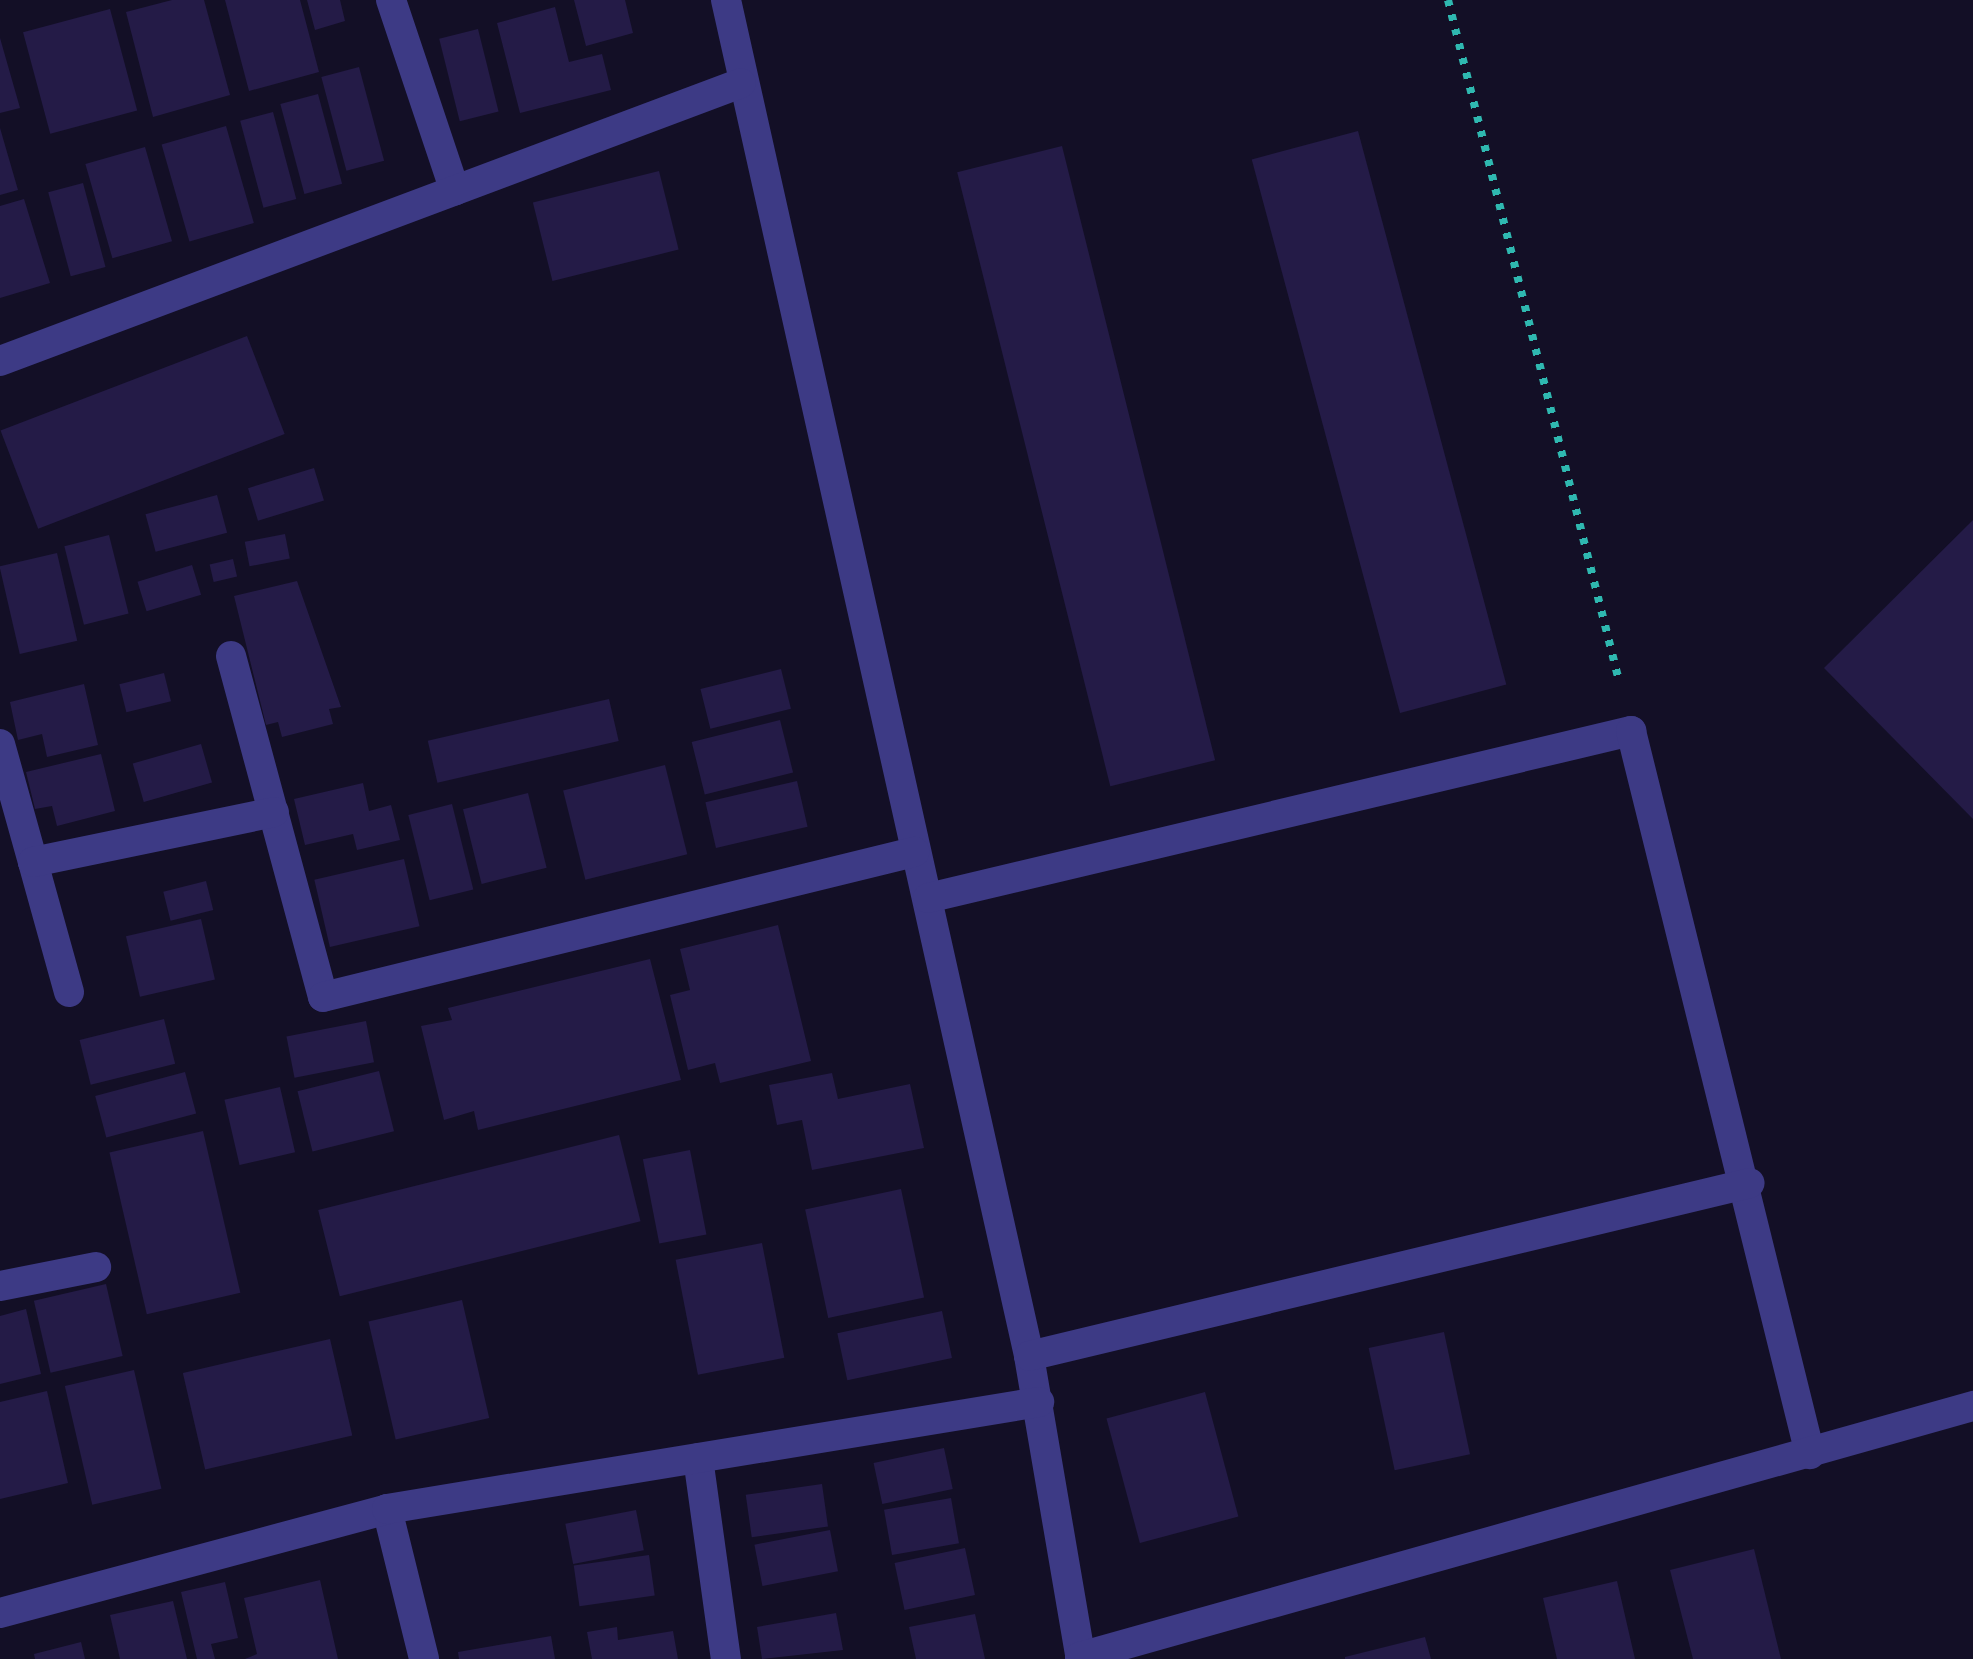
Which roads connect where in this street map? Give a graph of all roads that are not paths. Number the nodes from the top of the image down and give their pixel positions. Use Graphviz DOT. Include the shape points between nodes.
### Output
graph roads {
  1 [pos="392,0"];
  2 [pos="726,0"];
  3 [pos="740,83"];
  4 [pos="455,191"];
  5 [pos="0,361"];
  6 [pos="231,656"];
  7 [pos="0,744"];
  8 [pos="274,812"];
  9 [pos="914,852"];
  10 [pos="32,862"];
  11 [pos="928,898"];
  12 [pos="69,992"];
  13 [pos="1750,1183"];
  14 [pos="96,1267"];
  15 [pos="0,1286"];
  16 [pos="1029,1356"];
  17 [pos="1039,1402"];
  18 [pos="1973,1406"];
  19 [pos="1810,1454"];
  20 [pos="698,1458"];
  21 [pos="387,1509"];
  22 [pos="0,1613"];
  23 [pos="1080,1658"];
  24 [pos="424,1659"];
  25 [pos="726,1659"];
  1 -- 4 [label="street"];
  2 -- 3 [label="street"];
  3 -- 4 [label="street"];
  3 -- 9 [label="street"];
  4 -- 5 [label="street"];
  6 -- 8 [label="street"];
  7 -- 10 [label="street"];
  8 -- 9 [label="street" via="323,997"];
  8 -- 10 [label="street"];
  9 -- 11 [label="street"];
  10 -- 12 [label="street"];
  11 -- 13 [label="street" via="1631,731"];
  11 -- 16 [label="street"];
  13 -- 16 [label="street"];
  13 -- 19 [label="street"];
  14 -- 15 [label="street"];
  16 -- 17 [label="street"];
  17 -- 20 [label="street"];
  17 -- 23 [label="street"];
  18 -- 19 [label="street"];
  19 -- 23 [label="street"];
  20 -- 21 [label="street"];
  20 -- 25 [label="street"];
  21 -- 22 [label="street"];
  21 -- 24 [label="street"];
}
